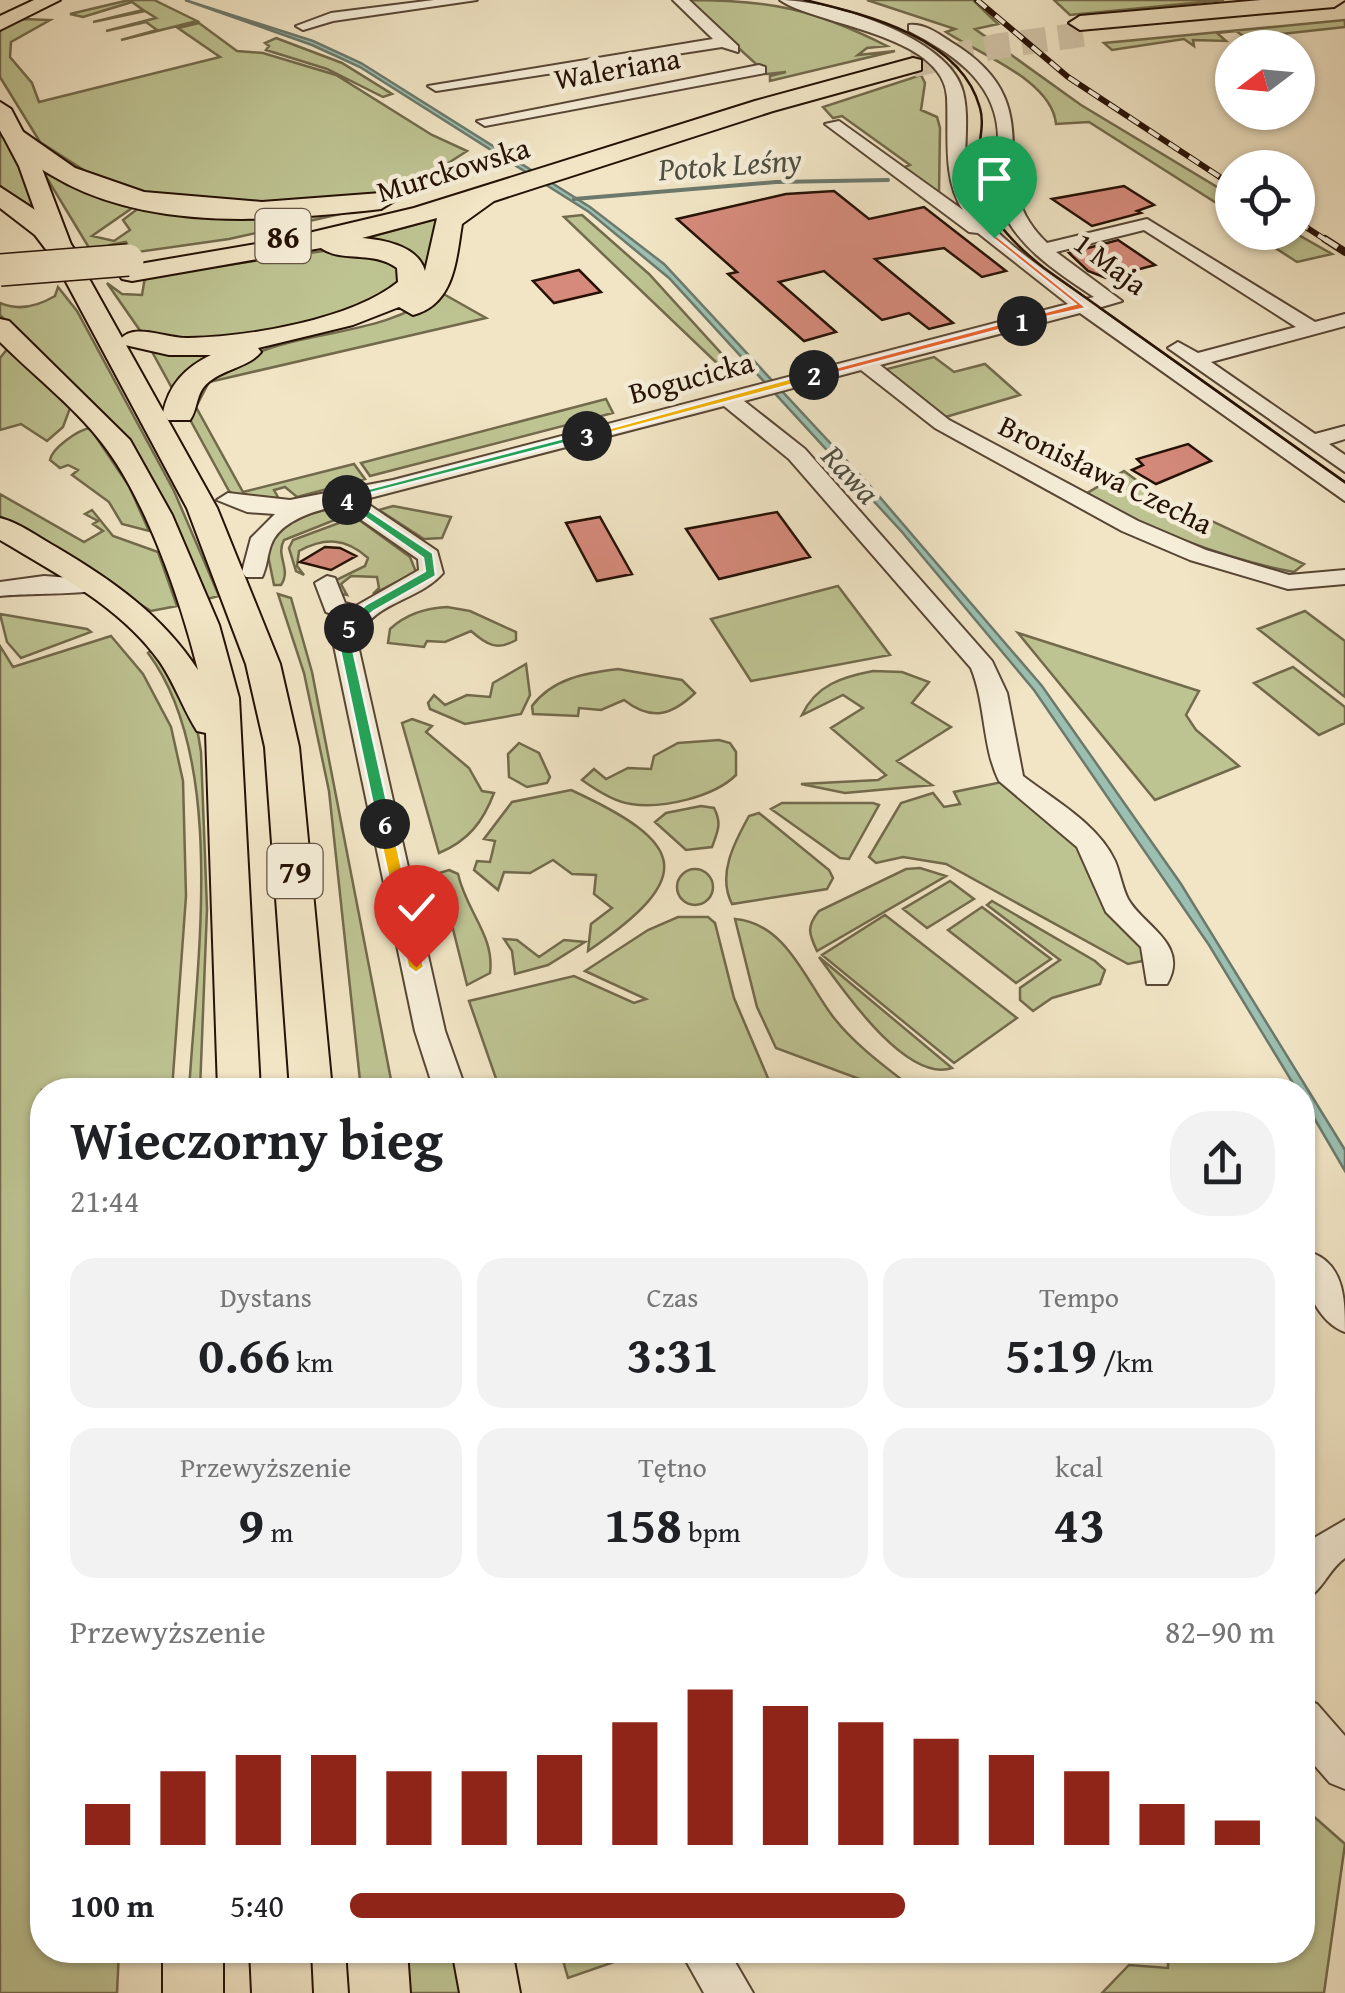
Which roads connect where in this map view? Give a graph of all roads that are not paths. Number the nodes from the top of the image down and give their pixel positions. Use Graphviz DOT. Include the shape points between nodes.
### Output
graph roads {
  1 [pos="50,0"];
  2 [pos="470,0"];
  3 [pos="680,0"];
  4 [pos="787,0"];
  5 [pos="831,0"];
  6 [pos="1334,0"];
  7 [pos="1345,11"];
  8 [pos="0,24"];
  9 [pos="303,26"];
  10 [pos="722,42"];
  11 [pos="907,59"];
  12 [pos="436,86"];
  13 [pos="764,86"];
  14 [pos="6,120"];
  15 [pos="484,121"];
  16 [pos="833,124"];
  17 [pos="582,155"];
  18 [pos="30,166"];
  19 [pos="478,193"];
  20 [pos="0,194"];
  21 [pos="433,194"];
  22 [pos="994,238"];
  23 [pos="61,250"];
  24 [pos="1044,250"];
  25 [pos="252,254"];
  26 [pos="130,266"];
  27 [pos="0,270"];
  28 [pos="0,283"];
  29 [pos="1108,299"];
  30 [pos="1083,306"];
  31 [pos="1345,321"];
  32 [pos="0,327"];
  33 [pos="1313,329"];
  34 [pos="136,339"];
  35 [pos="1194,360"];
  36 [pos="863,362"];
  37 [pos="738,395"];
  38 [pos="179,413"];
  39 [pos="1345,432"];
  40 [pos="1311,442"];
  41 [pos="1345,465"];
  42 [pos="1345,494"];
  43 [pos="343,497"];
  44 [pos="228,500"];
  45 [pos="313,503"];
  46 [pos="0,527"];
  47 [pos="254,572"];
  48 [pos="1345,576"];
  49 [pos="326,584"];
  50 [pos="98,587"];
  51 [pos="0,589"];
  52 [pos="360,614"];
  53 [pos="263,664"];
  54 [pos="222,755"];
  55 [pos="1157,976"];
  56 [pos="234,1002"];
  57 [pos="228,1078"];
  58 [pos="238,1078"];
  59 [pos="310,1078"];
  60 [pos="446,1078"];
  61 [pos="1315,1272"];
  62 [pos="1345,1317"];
  63 [pos="1345,1538"];
  64 [pos="1315,1559"];
  65 [pos="1315,1734"];
  66 [pos="1345,1768"];
  67 [pos="193,1963"];
  68 [pos="281,1963"];
  69 [pos="378,1963"];
  70 [pos="484,1963"];
  71 [pos="710,1963"];
  72 [pos="193,1993"];
  73 [pos="282,1993"];
  74 [pos="380,1993"];
  75 [pos="490,1993"];
  76 [pos="730,1993"];
  1 -- 8 [label="main road"];
  2 -- 9 [label="street"];
  3 -- 10 [label="street"];
  4 -- 22 [label="street, 1 Maja" via="879,27 937,62 959,104 960,194"];
  5 -- 24 [label="street, 1 Maja" via="928,34 992,85 1008,127 1006,194 1014,215"];
  6 -- 7 [label="highway" via="1086,28"];
  10 -- 12 [label="street"];
  10 -- 13 [label="street"];
  11 -- 13 [label="highway, Murckowska / 86"];
  13 -- 15 [label="street, Waleriana"];
  13 -- 16 [label="highway"];
  13 -- 17 [label="highway, Murckowska / 86"];
  14 -- 18 [label="main road, 79"];
  14 -- 21 [label="highway" via="64,172 148,200 278,210"];
  16 -- 22 [label="street, 1 Maja"];
  17 -- 19 [label="highway, Murckowska / 86"];
  17 -- 19 [label="highway, Murckowska / 86" via="515,186"];
  18 -- 23 [label="main road"];
  18 -- 34 [label="main road, 79" via="61,206"];
  19 -- 21 [label="highway, Murckowska / 86"];
  19 -- 25 [label="highway, Murckowska / 86"];
  19 -- 38 [label="highway" via="449,220 436,284 419,302 380,320 221,360 187,386"];
  20 -- 23 [label="highway"];
  21 -- 26 [label="highway, Murckowska / 86" via="302,232"];
  22 -- 30 [label="street, 1 Maja"];
  23 -- 53 [label="main road, 79" via="202,508"];
  24 -- 29 [label="street, 1 Maja"];
  24 -- 33 [label="street" via="1147,224"];
  25 -- 26 [label="highway, Murckowska / 86"];
  25 -- 34 [label="highway" via="364,246 402,257 415,277 390,304 307,326 202,347"];
  26 -- 27 [label="highway, Murckowska / 86, bridge"];
  26 -- 28 [label="highway, Murckowska / 86"];
  29 -- 30 [label="street, Bogucicka"];
  29 -- 35 [label="street, 1 Maja"];
  30 -- 36 [label="street, Bogucicka"];
  30 -- 42 [label="street, 1 Maja"];
  31 -- 33 [label="street"];
  32 -- 54 [label="main road, 79" via="120,446 143,486 214,660"];
  33 -- 35 [label="street"];
  34 -- 38 [label="main road, 79"];
  35 -- 40 [label="street, 1 Maja"];
  36 -- 37 [label="street, Bogucicka"];
  36 -- 48 [label="street, Bronisława Czecha" via="942,424 1130,526 1288,582"];
  37 -- 43 [label="street, Bogucicka"];
  37 -- 55 [label="street" via="983,666 1008,774 1072,824 1096,852 1116,905 1155,944"];
  38 -- 44 [label="main road, 79"];
  39 -- 40 [label="street"];
  40 -- 41 [label="street, 1 Maja"];
  43 -- 45 [label="street, Bogucicka"];
  43 -- 52 [label="street" via="429,556 432,567 432,573"];
  44 -- 45 [label="street, Bogucicka" via="253,506"];
  44 -- 47 [label="main road, 79"];
  45 -- 47 [label="street, Bogucicka" via="264,531"];
  46 -- 50 [label="main road"];
  47 -- 53 [label="main road, 79"];
  49 -- 52 [label="street" via="334,608"];
  50 -- 51 [label="street"];
  50 -- 54 [label="main road" via="174,654"];
  52 -- 60 [label="street" via="346,645"];
  53 -- 59 [label="main road, 79" via="282,747"];
  54 -- 56 [label="main road, 79"];
  56 -- 57 [label="main road"];
  56 -- 58 [label="main road, 79"];
  61 -- 62 [label="street"];
  63 -- 64 [label="street"];
  65 -- 66 [label="street"];
  67 -- 72 [label="main road"];
  68 -- 73 [label="main road"];
  69 -- 74 [label="main road"];
  70 -- 75 [label="main road"];
  71 -- 76 [label="street"];
}
